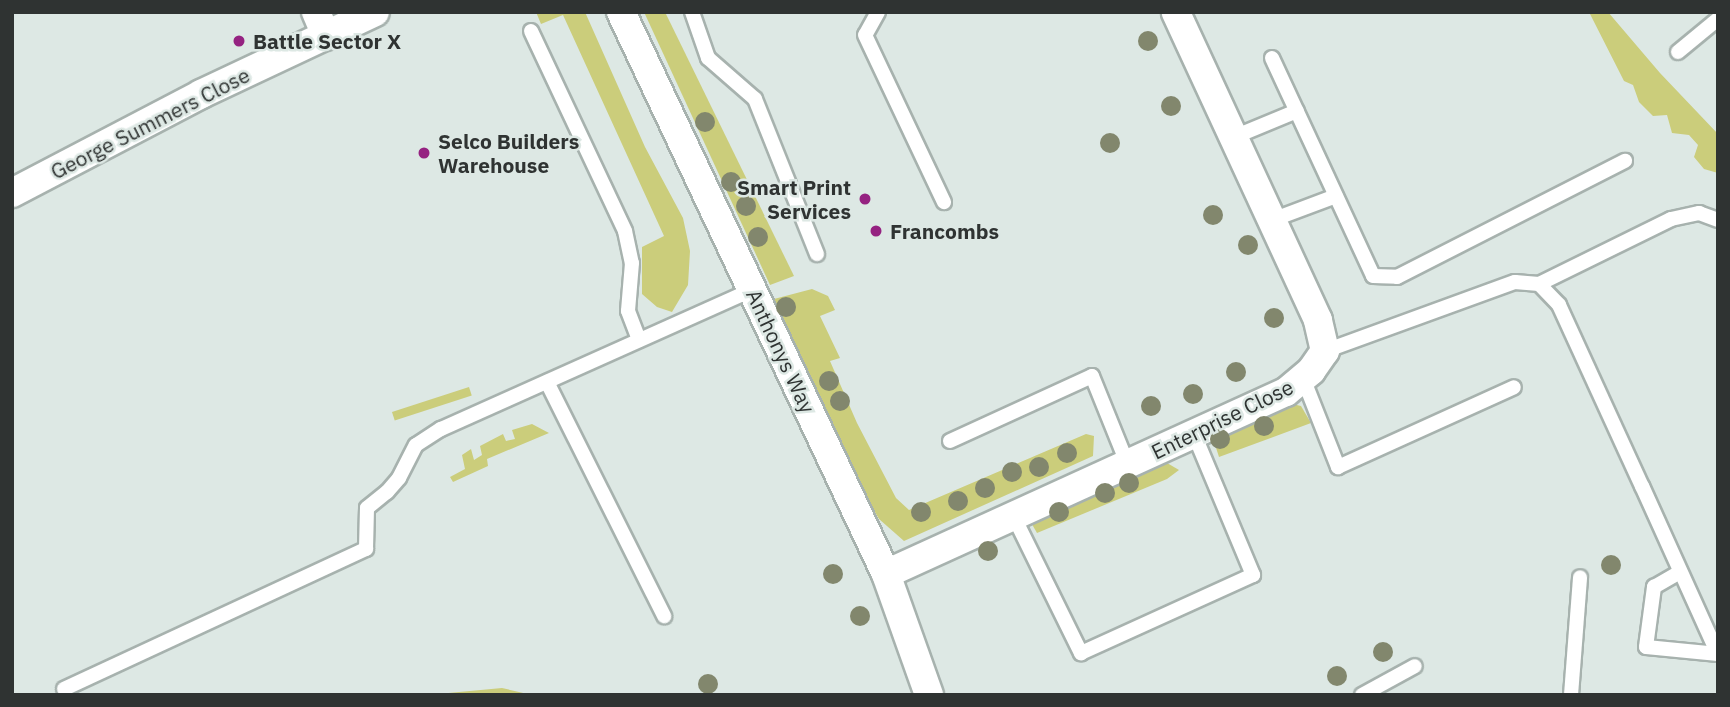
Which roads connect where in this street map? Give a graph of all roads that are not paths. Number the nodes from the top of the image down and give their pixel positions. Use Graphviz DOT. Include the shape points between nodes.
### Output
graph roads {
  1 [pos="375,12"];
  2 [pos="621,12"];
  3 [pos="692,12"];
  4 [pos="878,12"];
  5 [pos="1176,12"];
  6 [pos="1718,19"];
  7 [pos="321,24"];
  8 [pos="531,31"];
  9 [pos="1678,51"];
  10 [pos="1272,58"];
  11 [pos="1297,111"];
  12 [pos="1234,137"];
  13 [pos="1625,160"];
  14 [pos="12,193"];
  15 [pos="1336,196"];
  16 [pos="944,202"];
  17 [pos="1272,220"];
  18 [pos="1718,220"];
  19 [pos="817,254"];
  20 [pos="1539,284"];
  21 [pos="752,290"];
  22 [pos="639,341"];
  23 [pos="1325,351"];
  24 [pos="1303,378"];
  25 [pos="547,382"];
  26 [pos="1514,387"];
  27 [pos="1194,434"];
  28 [pos="950,441"];
  29 [pos="1128,465"];
  30 [pos="1014,517"];
  31 [pos="1681,572"];
  32 [pos="886,574"];
  33 [pos="1580,577"];
  34 [pos="664,616"];
  35 [pos="1718,654"];
  36 [pos="1415,666"];
  37 [pos="64,689"];
  38 [pos="929,695"];
  39 [pos="1362,695"];
  40 [pos="1572,695"];
  1 -- 7 [label="street, George Summers Close"];
  2 -- 21 [label="street, Anthonys Way"];
  3 -- 19 [label="lane" via="708,58 755,99"];
  4 -- 16 [label="lane" via="865,35"];
  5 -- 12 [label="street"];
  6 -- 9 [label="lane"];
  7 -- 14 [label="street, George Summers Close" via="201,94"];
  8 -- 22 [label="lane" via="625,231 632,263 628,311"];
  10 -- 11 [label="lane"];
  11 -- 12 [label="lane"];
  11 -- 15 [label="lane"];
  12 -- 17 [label="street"];
  13 -- 15 [label="lane" via="1398,277 1373,275"];
  15 -- 17 [label="lane"];
  17 -- 23 [label="street" via="1318,320"];
  18 -- 20 [label="lane" via="1699,213 1671,219"];
  20 -- 23 [label="lane" via="1515,282"];
  20 -- 31 [label="lane" via="1559,305"];
  21 -- 22 [label="lane"];
  21 -- 32 [label="street, Anthonys Way"];
  22 -- 25 [label="lane"];
  23 -- 24 [label="street, Enterprise Close"];
  24 -- 26 [label="lane" via="1338,467"];
  24 -- 27 [label="street, Enterprise Close" via="1286,392"];
  25 -- 34 [label="lane"];
  25 -- 37 [label="lane" via="441,429 416,445 399,478 367,508 366,549"];
  27 -- 29 [label="street, Enterprise Close"];
  27 -- 30 [label="lane" via="1253,575 1081,653"];
  28 -- 29 [label="lane" via="1092,376"];
  29 -- 30 [label="street, Enterprise Close"];
  30 -- 32 [label="street, Enterprise Close"];
  31 -- 35 [label="lane"];
  31 -- 35 [label="lane" via="1654,587 1646,647"];
  32 -- 38 [label="street, Anthonys Way"];
  33 -- 40 [label="lane"];
  36 -- 39 [label="lane"];
}
